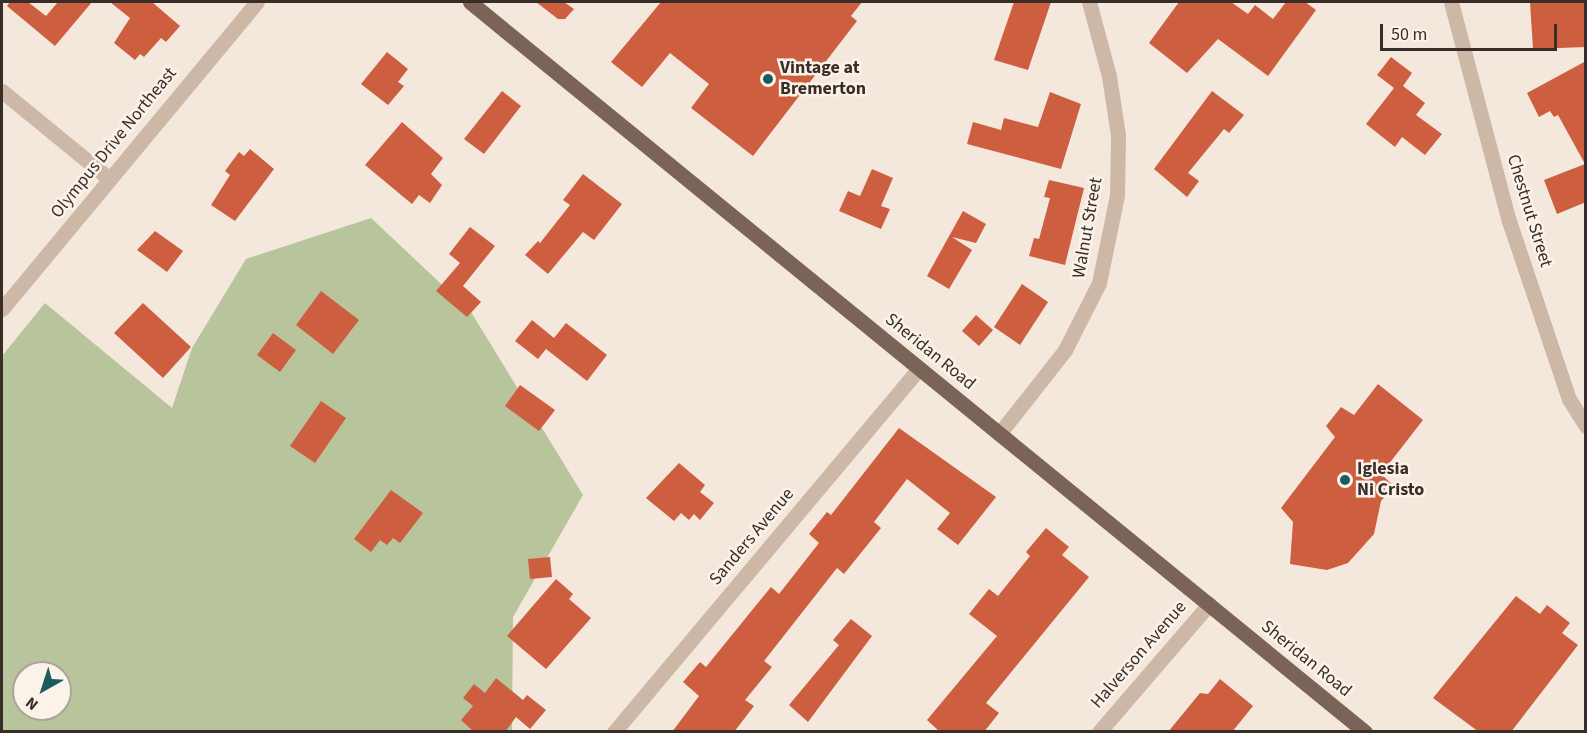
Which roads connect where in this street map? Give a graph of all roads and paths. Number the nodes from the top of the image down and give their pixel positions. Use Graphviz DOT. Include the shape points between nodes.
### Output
graph roads {
  1 [pos="257,2"];
  2 [pos="470,2"];
  3 [pos="1089,2"];
  4 [pos="1451,2"];
  5 [pos="2,92"];
  6 [pos="107,177"];
  7 [pos="2,309"];
  8 [pos="919,368"];
  9 [pos="1586,426"];
  10 [pos="999,434"];
  11 [pos="1209,604"];
  12 [pos="614,732"];
  13 [pos="1099,732"];
  14 [pos="1365,732"];
  1 -- 6 [label="street, Olympus Drive Northeast"];
  2 -- 8 [label="main road, Sheridan Road"];
  3 -- 10 [label="street, Walnut Street" via="1109,76 1118,135 1118,195 1099,283 1065,350"];
  4 -- 9 [label="street, Chestnut Street" via="1508,218 1569,399"];
  5 -- 6 [label="street"];
  6 -- 7 [label="street, Olympus Drive Northeast"];
  8 -- 10 [label="main road, Sheridan Road"];
  8 -- 12 [label="street, Sanders Avenue"];
  10 -- 11 [label="main road, Sheridan Road"];
  11 -- 13 [label="street, Halverson Avenue"];
  11 -- 14 [label="main road, Sheridan Road"];
}
